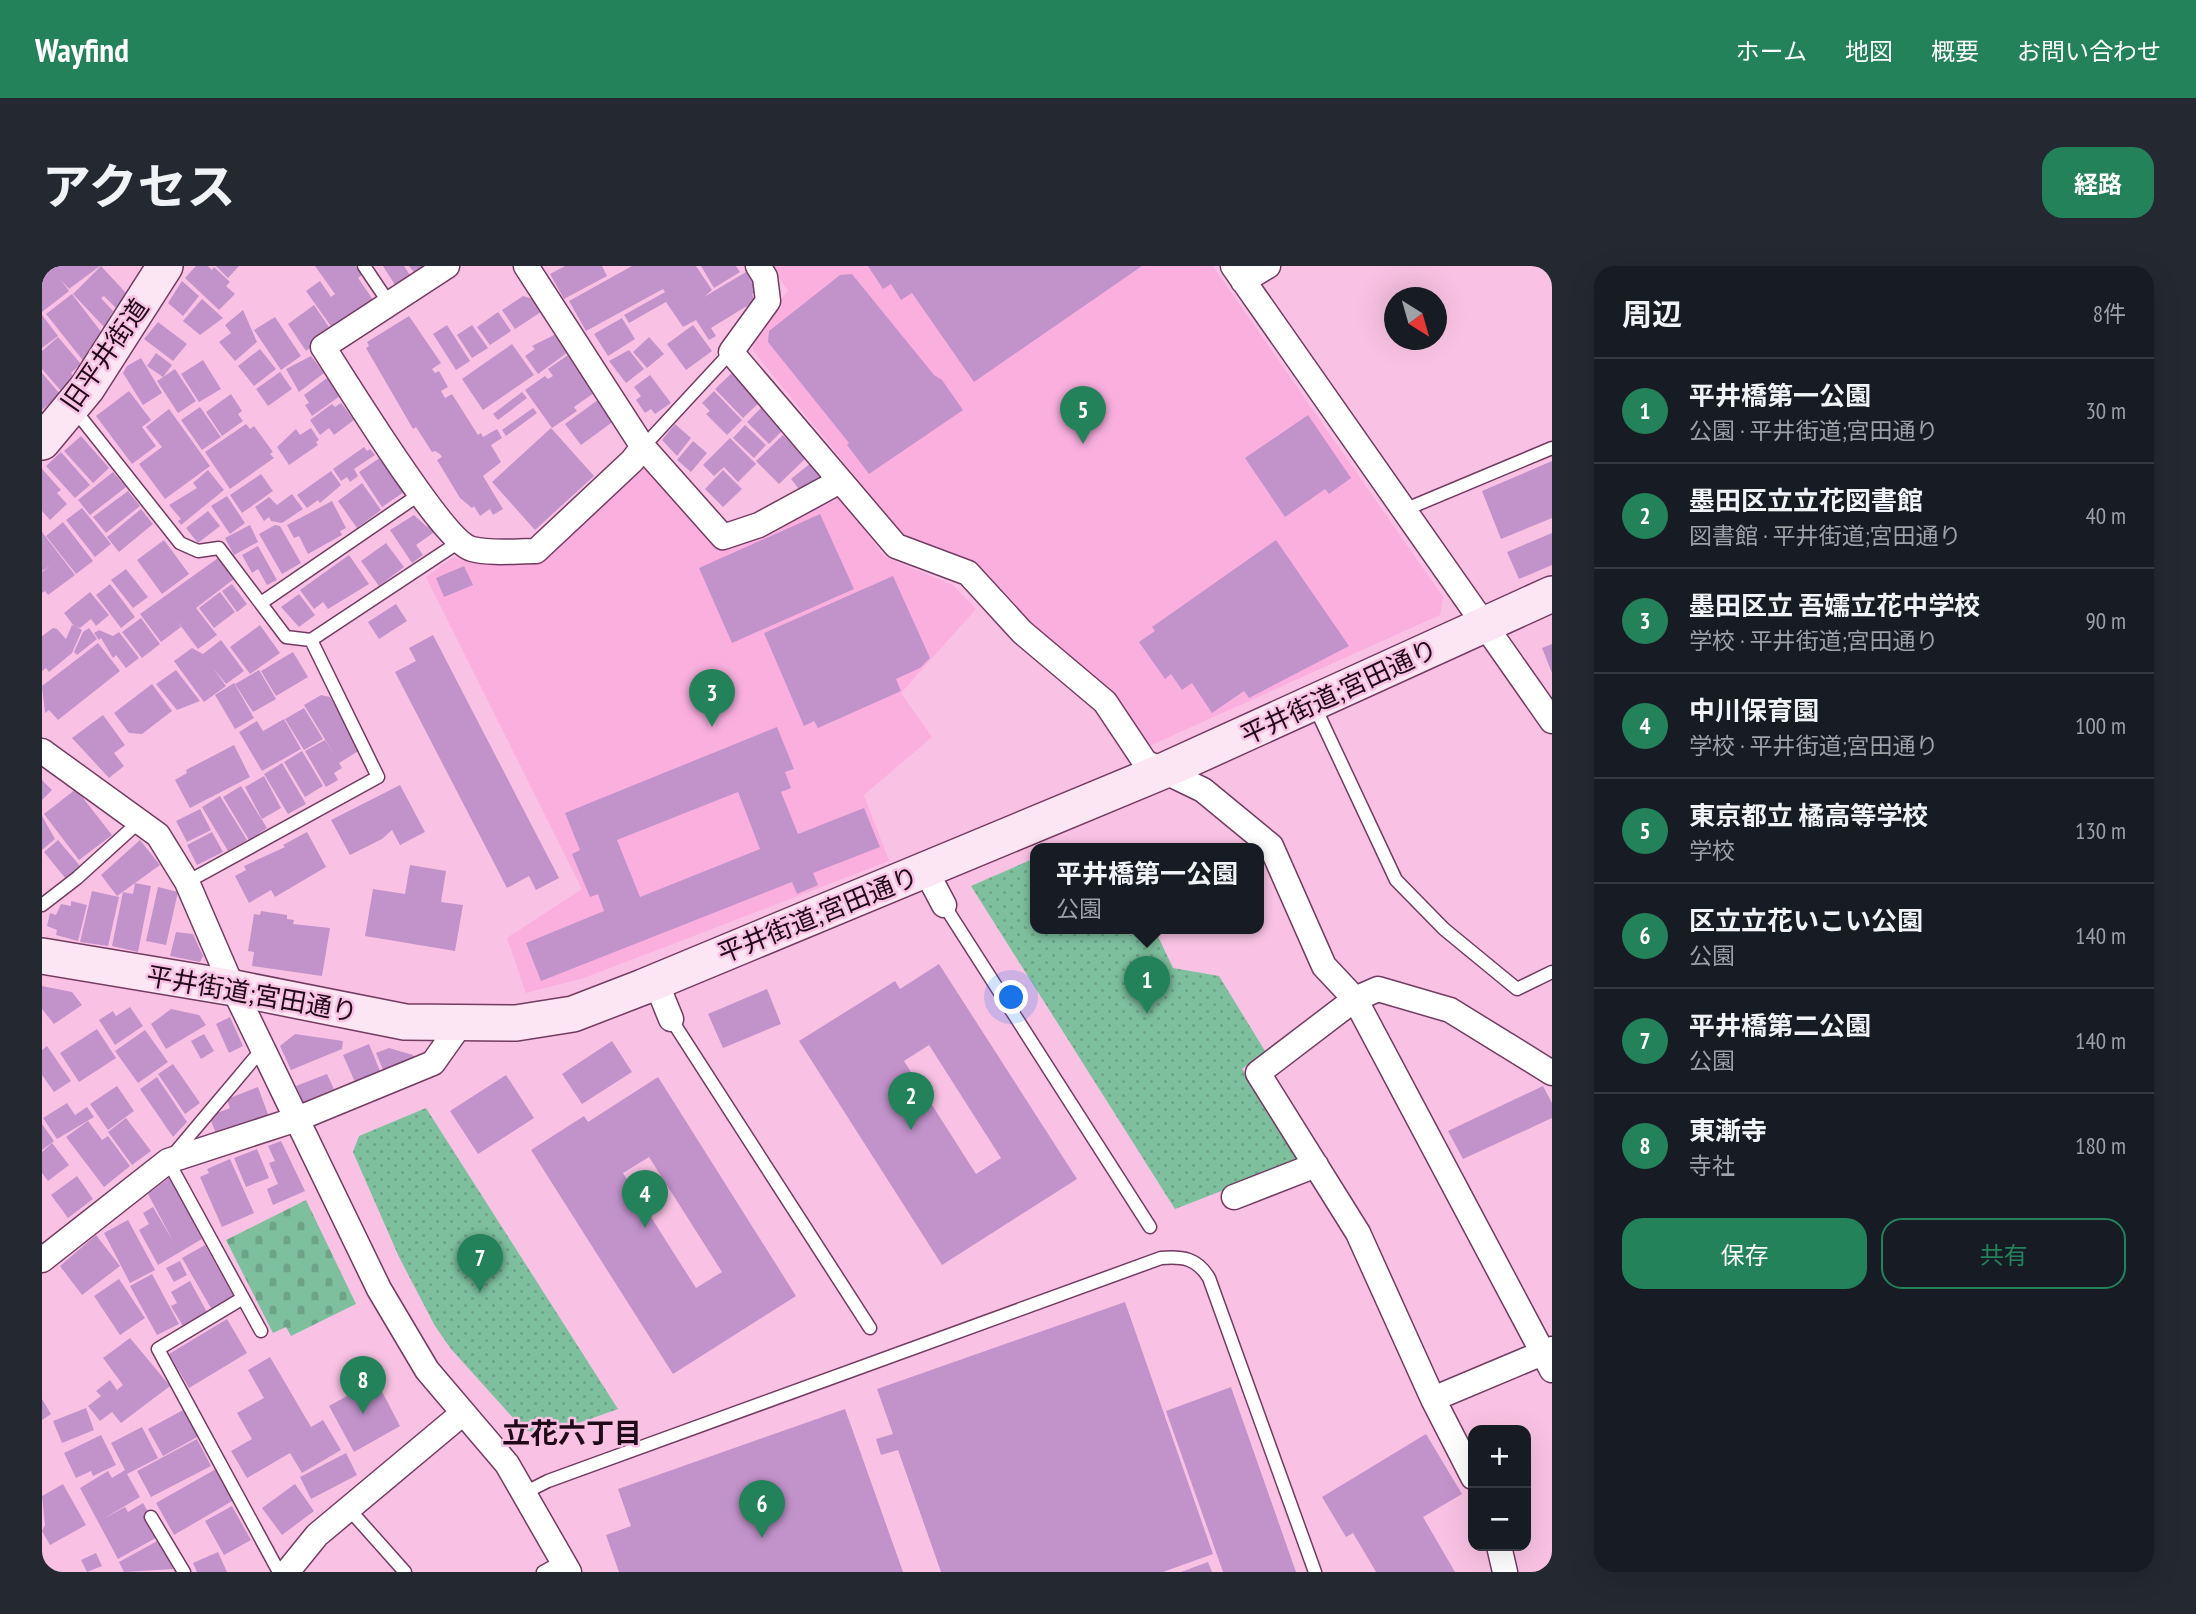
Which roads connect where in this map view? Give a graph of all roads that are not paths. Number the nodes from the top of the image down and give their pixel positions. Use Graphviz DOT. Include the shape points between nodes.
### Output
graph roads {
  1 [pos="165,266"];
  2 [pos="364,266"];
  3 [pos="447,266"];
  4 [pos="526,266"];
  5 [pos="758,266"];
  6 [pos="1268,266"];
  7 [pos="1238,274"];
  8 [pos="389,303"];
  9 [pos="731,352"];
  10 [pos="72,406"];
  11 [pos="42,442"];
  12 [pos="643,447"];
  13 [pos="1552,448"];
  14 [pos="840,481"];
  15 [pos="421,494"];
  16 [pos="1404,510"];
  17 [pos="459,542"];
  18 [pos="1552,594"];
  19 [pos="261,603"];
  20 [pos="1485,625"];
  21 [pos="311,640"];
  22 [pos="1314,704"];
  23 [pos="1552,721"];
  24 [pos="42,751"];
  25 [pos="1163,771"];
  26 [pos="142,820"];
  27 [pos="926,871"];
  28 [pos="187,882"];
  29 [pos="42,905"];
  30 [pos="944,905"];
  31 [pos="42,956"];
  32 [pos="1552,972"];
  33 [pos="656,982"];
  34 [pos="234,988"];
  35 [pos="1355,999"];
  36 [pos="671,1019"];
  37 [pos="460,1025"];
  38 [pos="263,1048"];
  39 [pos="1552,1073"];
  40 [pos="297,1119"];
  41 [pos="168,1161"];
  42 [pos="1316,1166"];
  43 [pos="1234,1197"];
  44 [pos="1150,1227"];
  45 [pos="42,1260"];
  46 [pos="243,1298"];
  47 [pos="870,1328"];
  48 [pos="261,1331"];
  49 [pos="1549,1357"];
  50 [pos="1433,1399"];
  51 [pos="463,1413"];
  52 [pos="1468,1467"];
  53 [pos="524,1493"];
  54 [pos="348,1508"];
  55 [pos="151,1517"];
  56 [pos="1500,1551"];
  57 [pos="558,1568"];
  58 [pos="184,1572"];
  59 [pos="279,1572"];
  60 [pos="287,1572"];
  61 [pos="405,1572"];
  62 [pos="1315,1572"];
  63 [pos="1505,1572"];
  1 -- 10 [label="street, 旧平井街道"];
  2 -- 8 [label="lane"];
  3 -- 8 [label="street"];
  4 -- 12 [label="street"];
  5 -- 9 [label="street" via="765,277 768,301"];
  6 -- 7 [label="street"];
  7 -- 16 [label="street"];
  8 -- 15 [label="street" via="323,347"];
  9 -- 12 [label="lane"];
  9 -- 14 [label="street"];
  10 -- 11 [label="street, 旧平井街道"];
  10 -- 19 [label="lane" via="180,543 198,551 219,548"];
  12 -- 14 [label="street" via="723,537 759,525"];
  12 -- 17 [label="street" via="536,551 471,550"];
  13 -- 16 [label="lane"];
  14 -- 25 [label="street" via="896,546 968,573 1022,632 1105,702 1145,762"];
  15 -- 17 [label="street"];
  15 -- 19 [label="lane"];
  16 -- 20 [label="street"];
  17 -- 21 [label="lane"];
  18 -- 20 [label="street, 平井街道;宮田通り"];
  19 -- 21 [label="lane" via="286,637"];
  20 -- 22 [label="street, 平井街道;宮田通り"];
  20 -- 23 [label="street"];
  21 -- 28 [label="lane" via="378,777"];
  22 -- 25 [label="street, 平井街道;宮田通り"];
  22 -- 32 [label="lane" via="1396,880 1444,929 1517,989"];
  24 -- 26 [label="street"];
  25 -- 27 [label="street, 平井街道;宮田通り"];
  25 -- 35 [label="street" via="1203,790 1270,846 1324,965"];
  26 -- 28 [label="street" via="158,835"];
  26 -- 29 [label="lane"];
  27 -- 30 [label="street"];
  27 -- 33 [label="street, 平井街道;宮田通り"];
  28 -- 34 [label="street"];
  30 -- 44 [label="lane"];
  31 -- 34 [label="street, 平井街道;宮田通り"];
  33 -- 36 [label="street"];
  33 -- 37 [label="street, 平井街道;宮田通り" via="573,1014"];
  34 -- 37 [label="street, 平井街道;宮田通り" via="405,1022"];
  34 -- 38 [label="street"];
  35 -- 39 [label="street" via="1378,989 1450,1010"];
  35 -- 42 [label="street" via="1258,1073"];
  35 -- 49 [label="street"];
  36 -- 47 [label="lane"];
  37 -- 40 [label="street" via="433,1063"];
  38 -- 40 [label="street"];
  38 -- 41 [label="lane"];
  40 -- 41 [label="street"];
  40 -- 51 [label="street" via="405,1338"];
  41 -- 45 [label="street"];
  41 -- 46 [label="lane"];
  42 -- 43 [label="street"];
  42 -- 50 [label="street" via="1358,1233"];
  46 -- 48 [label="lane"];
  46 -- 59 [label="lane" via="158,1349"];
  49 -- 50 [label="street"];
  50 -- 52 [label="street"];
  51 -- 53 [label="street" via="508,1464"];
  51 -- 54 [label="street"];
  53 -- 57 [label="street"];
  53 -- 62 [label="lane" via="1135,1267 1178,1256 1202,1266 1209,1278"];
  54 -- 60 [label="street" via="317,1535"];
  54 -- 61 [label="lane"];
  55 -- 58 [label="lane"];
  56 -- 63 [label="street"];
}
